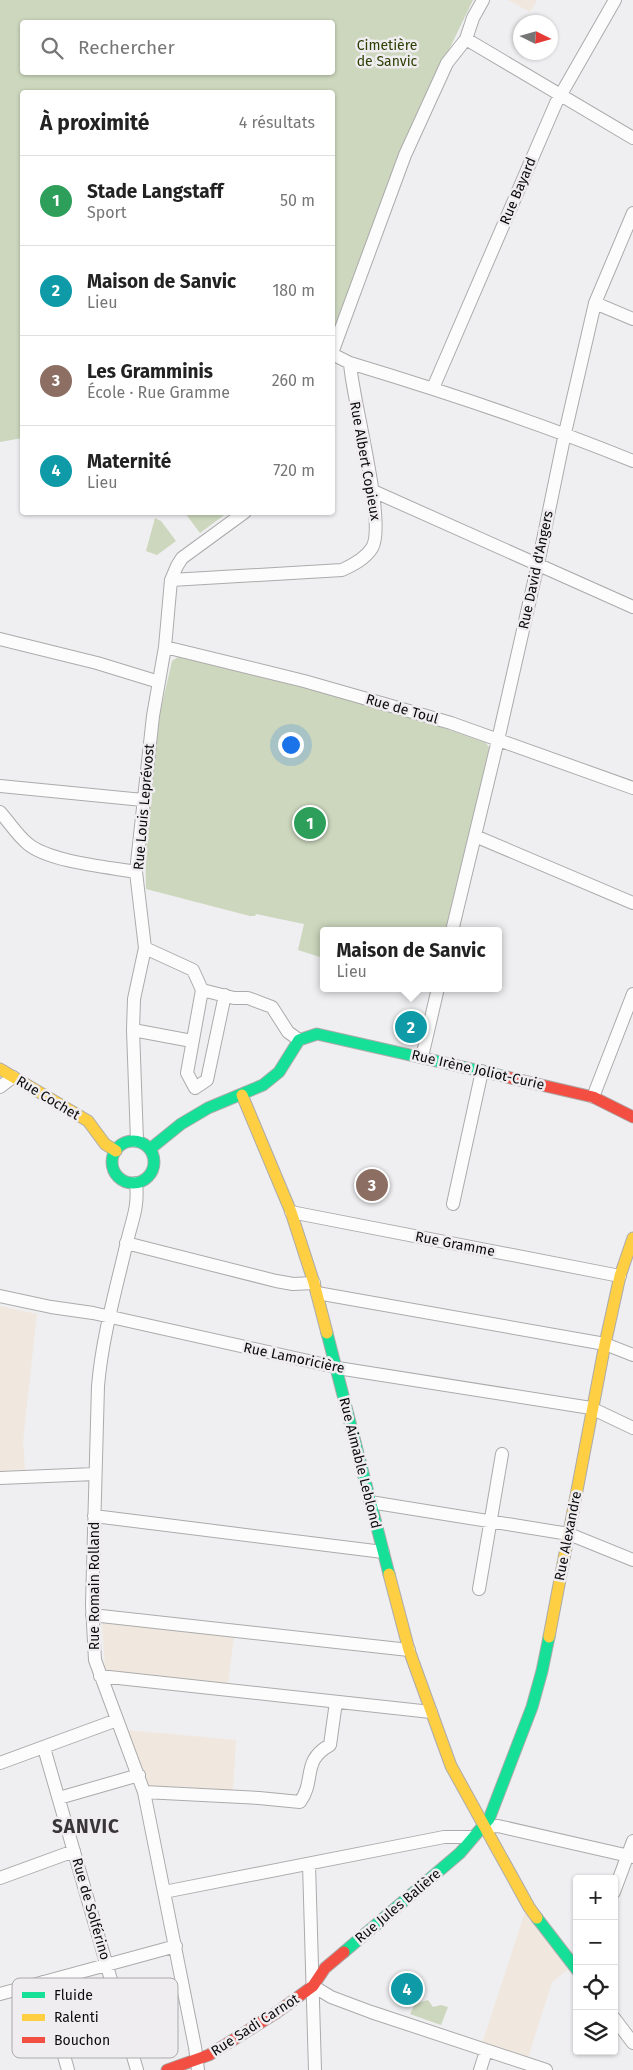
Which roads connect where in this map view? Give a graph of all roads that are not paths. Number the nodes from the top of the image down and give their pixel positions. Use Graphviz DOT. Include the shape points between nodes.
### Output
graph roads {
  1 [pos="483,0"];
  2 [pos="616,0"];
  3 [pos="466,39"];
  4 [pos="560,95"];
  5 [pos="633,138"];
  6 [pos="633,213"];
  7 [pos="595,303"];
  8 [pos="633,319"];
  9 [pos="335,346"];
  10 [pos="335,356"];
  11 [pos="350,363"];
  12 [pos="433,388"];
  13 [pos="565,433"];
  14 [pos="633,460"];
  15 [pos="373,491"];
  16 [pos="241,515"];
  17 [pos="538,564"];
  18 [pos="171,580"];
  19 [pos="633,607"];
  20 [pos="0,639"];
  21 [pos="165,648"];
  22 [pos="159,682"];
  23 [pos="498,740"];
  24 [pos="0,786"];
  25 [pos="633,788"];
  26 [pos="143,800"];
  27 [pos="0,812"];
  28 [pos="475,836"];
  29 [pos="136,872"];
  30 [pos="633,903"];
  31 [pos="453,927"];
  32 [pos="145,948"];
  33 [pos="202,990"];
  34 [pos="437,992"];
  35 [pos="633,994"];
  36 [pos="225,996"];
  37 [pos="132,1030"];
  38 [pos="192,1040"];
  39 [pos="299,1040"];
  40 [pos="422,1056"];
  41 [pos="0,1069"];
  42 [pos="482,1071"];
  43 [pos="14,1078"];
  44 [pos="0,1087"];
  45 [pos="242,1095"];
  46 [pos="593,1097"];
  47 [pos="633,1117"];
  48 [pos="137,1141"];
  49 [pos="150,1149"];
  50 [pos="116,1151"];
  51 [pos="136,1182"];
  52 [pos="453,1204"];
  53 [pos="291,1212"];
  54 [pos="633,1238"];
  55 [pos="126,1243"];
  56 [pos="620,1276"];
  57 [pos="315,1288"];
  58 [pos="0,1296"];
  59 [pos="110,1317"];
  60 [pos="605,1344"];
  61 [pos="633,1355"];
  62 [pos="335,1366"];
  63 [pos="591,1408"];
  64 [pos="633,1428"];
  65 [pos="502,1454"];
  66 [pos="95,1474"];
  67 [pos="0,1478"];
  68 [pos="370,1502"];
  69 [pos="94,1516"];
  70 [pos="490,1521"];
  71 [pos="568,1534"];
  72 [pos="383,1552"];
  73 [pos="633,1560"];
  74 [pos="479,1589"];
  75 [pos="92,1615"];
  76 [pos="409,1650"];
  77 [pos="100,1676"];
  78 [pos="336,1702"];
  79 [pos="431,1712"];
  80 [pos="117,1720"];
  81 [pos="44,1748"];
  82 [pos="0,1764"];
  83 [pos="138,1775"];
  84 [pos="144,1792"];
  85 [pos="59,1798"];
  86 [pos="485,1827"];
  87 [pos="473,1837"];
  88 [pos="633,1841"];
  89 [pos="74,1851"];
  90 [pos="630,1856"];
  91 [pos="309,1864"];
  92 [pos="0,1878"];
  93 [pos="618,1883"];
  94 [pos="164,1892"];
  95 [pos="176,1946"];
  96 [pos="106,1964"];
  97 [pos="573,1965"];
  98 [pos="57,1978"];
  99 [pos="110,1978"];
  100 [pos="313,1986"];
  101 [pos="618,2023"];
  102 [pos="633,2043"];
  103 [pos="486,2051"];
  104 [pos="133,2058"];
  105 [pos="198,2065"];
  106 [pos="137,2070"];
  107 [pos="167,2070"];
  108 [pos="315,2070"];
  109 [pos="480,2070"];
  110 [pos="546,2070"];
  1 -- 3 [label="street"];
  2 -- 4 [label="street, Rue Bayard"];
  3 -- 4 [label="street"];
  3 -- 9 [label="street" via="447,62 405,155"];
  4 -- 5 [label="street"];
  4 -- 12 [label="street, Rue Bayard"];
  6 -- 7 [label="street, Rue David d'Angers"];
  7 -- 8 [label="street"];
  7 -- 13 [label="street, Rue David d'Angers"];
  10 -- 11 [label="street"];
  11 -- 12 [label="street"];
  11 -- 15 [label="street, Rue Albert Copieux"];
  12 -- 13 [label="street"];
  13 -- 14 [label="street"];
  13 -- 17 [label="street, Rue David d'Angers"];
  15 -- 17 [label="street"];
  15 -- 18 [label="street, Rue Albert Copieux" via="377,525 373,547 357,563 342,570"];
  16 -- 18 [label="street" via="182,558"];
  17 -- 19 [label="street"];
  17 -- 23 [label="street, Rue David d'Angers"];
  18 -- 21 [label="street"];
  20 -- 22 [label="street"];
  21 -- 22 [label="street"];
  21 -- 23 [label="street, Rue de Toul" via="304,681 451,723"];
  22 -- 26 [label="street, Rue Louis Leprévost"];
  23 -- 25 [label="street, Rue de Toul"];
  23 -- 28 [label="street, Rue David d'Angers"];
  24 -- 26 [label="street"];
  26 -- 29 [label="street, Rue Louis Leprévost"];
  27 -- 29 [label="street" via="37,850 58,858"];
  28 -- 30 [label="street"];
  28 -- 31 [label="street, Rue David d'Angers"];
  29 -- 32 [label="street, Rue Louis Leprévost"];
  32 -- 33 [label="street" via="193,970"];
  32 -- 37 [label="street, Rue Louis Leprévost" via="134,999"];
  33 -- 36 [label="street"];
  33 -- 38 [label="street"];
  34 -- 40 [label="street"];
  35 -- 46 [label="street"];
  36 -- 38 [label="street" via="207,1080 194,1088 186,1073"];
  36 -- 39 [label="street" via="248,998 272,1007 288,1032"];
  37 -- 38 [label="street"];
  37 -- 48 [label="street, Rue Louis Leprévost"];
  39 -- 40 [label="street, Rue Irène Joliot-Curie" via="317,1034"];
  39 -- 45 [label="street" via="279,1072"];
  40 -- 42 [label="street, Rue Irène Joliot-Curie"];
  41 -- 43 [label="street, Rue Cochet"];
  42 -- 46 [label="street, Rue Irène Joliot-Curie"];
  42 -- 52 [label="street"];
  43 -- 44 [label="street"];
  43 -- 50 [label="street, Rue Cochet" via="88,1121 105,1144"];
  45 -- 49 [label="street" via="208,1108 181,1124"];
  45 -- 53 [label="street, Rue Aimable Leblond"];
  46 -- 47 [label="street, Rue Irène Joliot-Curie"];
  48 -- 49 [label="street"];
  48 -- 50 [label="street" via="125,1143"];
  49 -- 51 [label="street" via="154,1159 153,1170 147,1178"];
  50 -- 51 [label="street" via="112,1162 116,1173 124,1181"];
  51 -- 55 [label="street, Rue Romain Rolland" via="137,1207"];
  53 -- 56 [label="street, Rue Gramme"];
  53 -- 57 [label="street, Rue Aimable Leblond"];
  54 -- 56 [label="street, Rue Alexandre"];
  55 -- 57 [label="street"];
  55 -- 59 [label="street, Rue Romain Rolland"];
  56 -- 60 [label="street, Rue Alexandre"];
  57 -- 60 [label="street"];
  57 -- 62 [label="street, Rue Aimable Leblond"];
  58 -- 59 [label="street, Rue Lamoricière"];
  59 -- 62 [label="street, Rue Lamoricière"];
  59 -- 66 [label="street, Rue Romain Rolland" via="101,1353"];
  60 -- 61 [label="street"];
  60 -- 63 [label="street, Rue Alexandre"];
  62 -- 63 [label="street, Rue Lamoricière"];
  62 -- 68 [label="street, Rue Aimable Leblond"];
  63 -- 64 [label="street, Rue Lamoricière"];
  63 -- 71 [label="street, Rue Alexandre"];
  65 -- 70 [label="street"];
  66 -- 67 [label="street"];
  66 -- 69 [label="street, Rue Romain Rolland"];
  68 -- 70 [label="street"];
  68 -- 72 [label="street, Rue Aimable Leblond"];
  69 -- 72 [label="street"];
  69 -- 75 [label="street, Rue Romain Rolland"];
  70 -- 71 [label="street"];
  70 -- 74 [label="street"];
  71 -- 73 [label="street"];
  71 -- 86 [label="street, Rue Alexandre" via="532,1707 493,1814"];
  72 -- 76 [label="street, Rue Aimable Leblond"];
  75 -- 76 [label="street"];
  75 -- 77 [label="street, Rue Romain Rolland" via="95,1660"];
  76 -- 79 [label="street, Rue Aimable Leblond"];
  77 -- 78 [label="street"];
  77 -- 80 [label="street, Rue Romain Rolland"];
  78 -- 79 [label="street"];
  78 -- 84 [label="street" via="330,1745 318,1752 314,1759 306,1794 300,1802"];
  79 -- 86 [label="street, Rue Aimable Leblond" via="452,1766"];
  80 -- 81 [label="street"];
  80 -- 83 [label="street, Rue Romain Rolland"];
  81 -- 82 [label="street"];
  81 -- 85 [label="street, Rue de Solférino"];
  83 -- 84 [label="street, Rue Romain Rolland"];
  83 -- 85 [label="street"];
  84 -- 94 [label="street, Rue Romain Rolland"];
  85 -- 89 [label="street, Rue de Solférino"];
  86 -- 87 [label="street, Rue Jules Balière"];
  86 -- 90 [label="street" via="498,1826"];
  86 -- 97 [label="street, Rue Aimable Leblond" via="529,1908"];
  87 -- 91 [label="street" via="444,1838"];
  87 -- 100 [label="street, Rue Jules Balière" via="460,1853 325,1968"];
  88 -- 90 [label="street"];
  89 -- 92 [label="street"];
  89 -- 96 [label="street, Rue de Solférino"];
  90 -- 93 [label="street"];
  91 -- 94 [label="street"];
  91 -- 100 [label="street"];
  94 -- 95 [label="street, Rue Romain Rolland"];
  95 -- 96 [label="street"];
  95 -- 105 [label="street, Rue Romain Rolland"];
  96 -- 98 [label="street"];
  96 -- 99 [label="street, Rue de Solférino"];
  100 -- 103 [label="street" via="331,1997 370,2012"];
  100 -- 105 [label="street, Rue Sadi Carnot"];
  100 -- 108 [label="street"];
  101 -- 102 [label="street"];
  103 -- 109 [label="street"];
  103 -- 110 [label="street"];
  104 -- 106 [label="street, Rue de Solférino"];
  105 -- 107 [label="street, Rue Sadi Carnot"];
}
